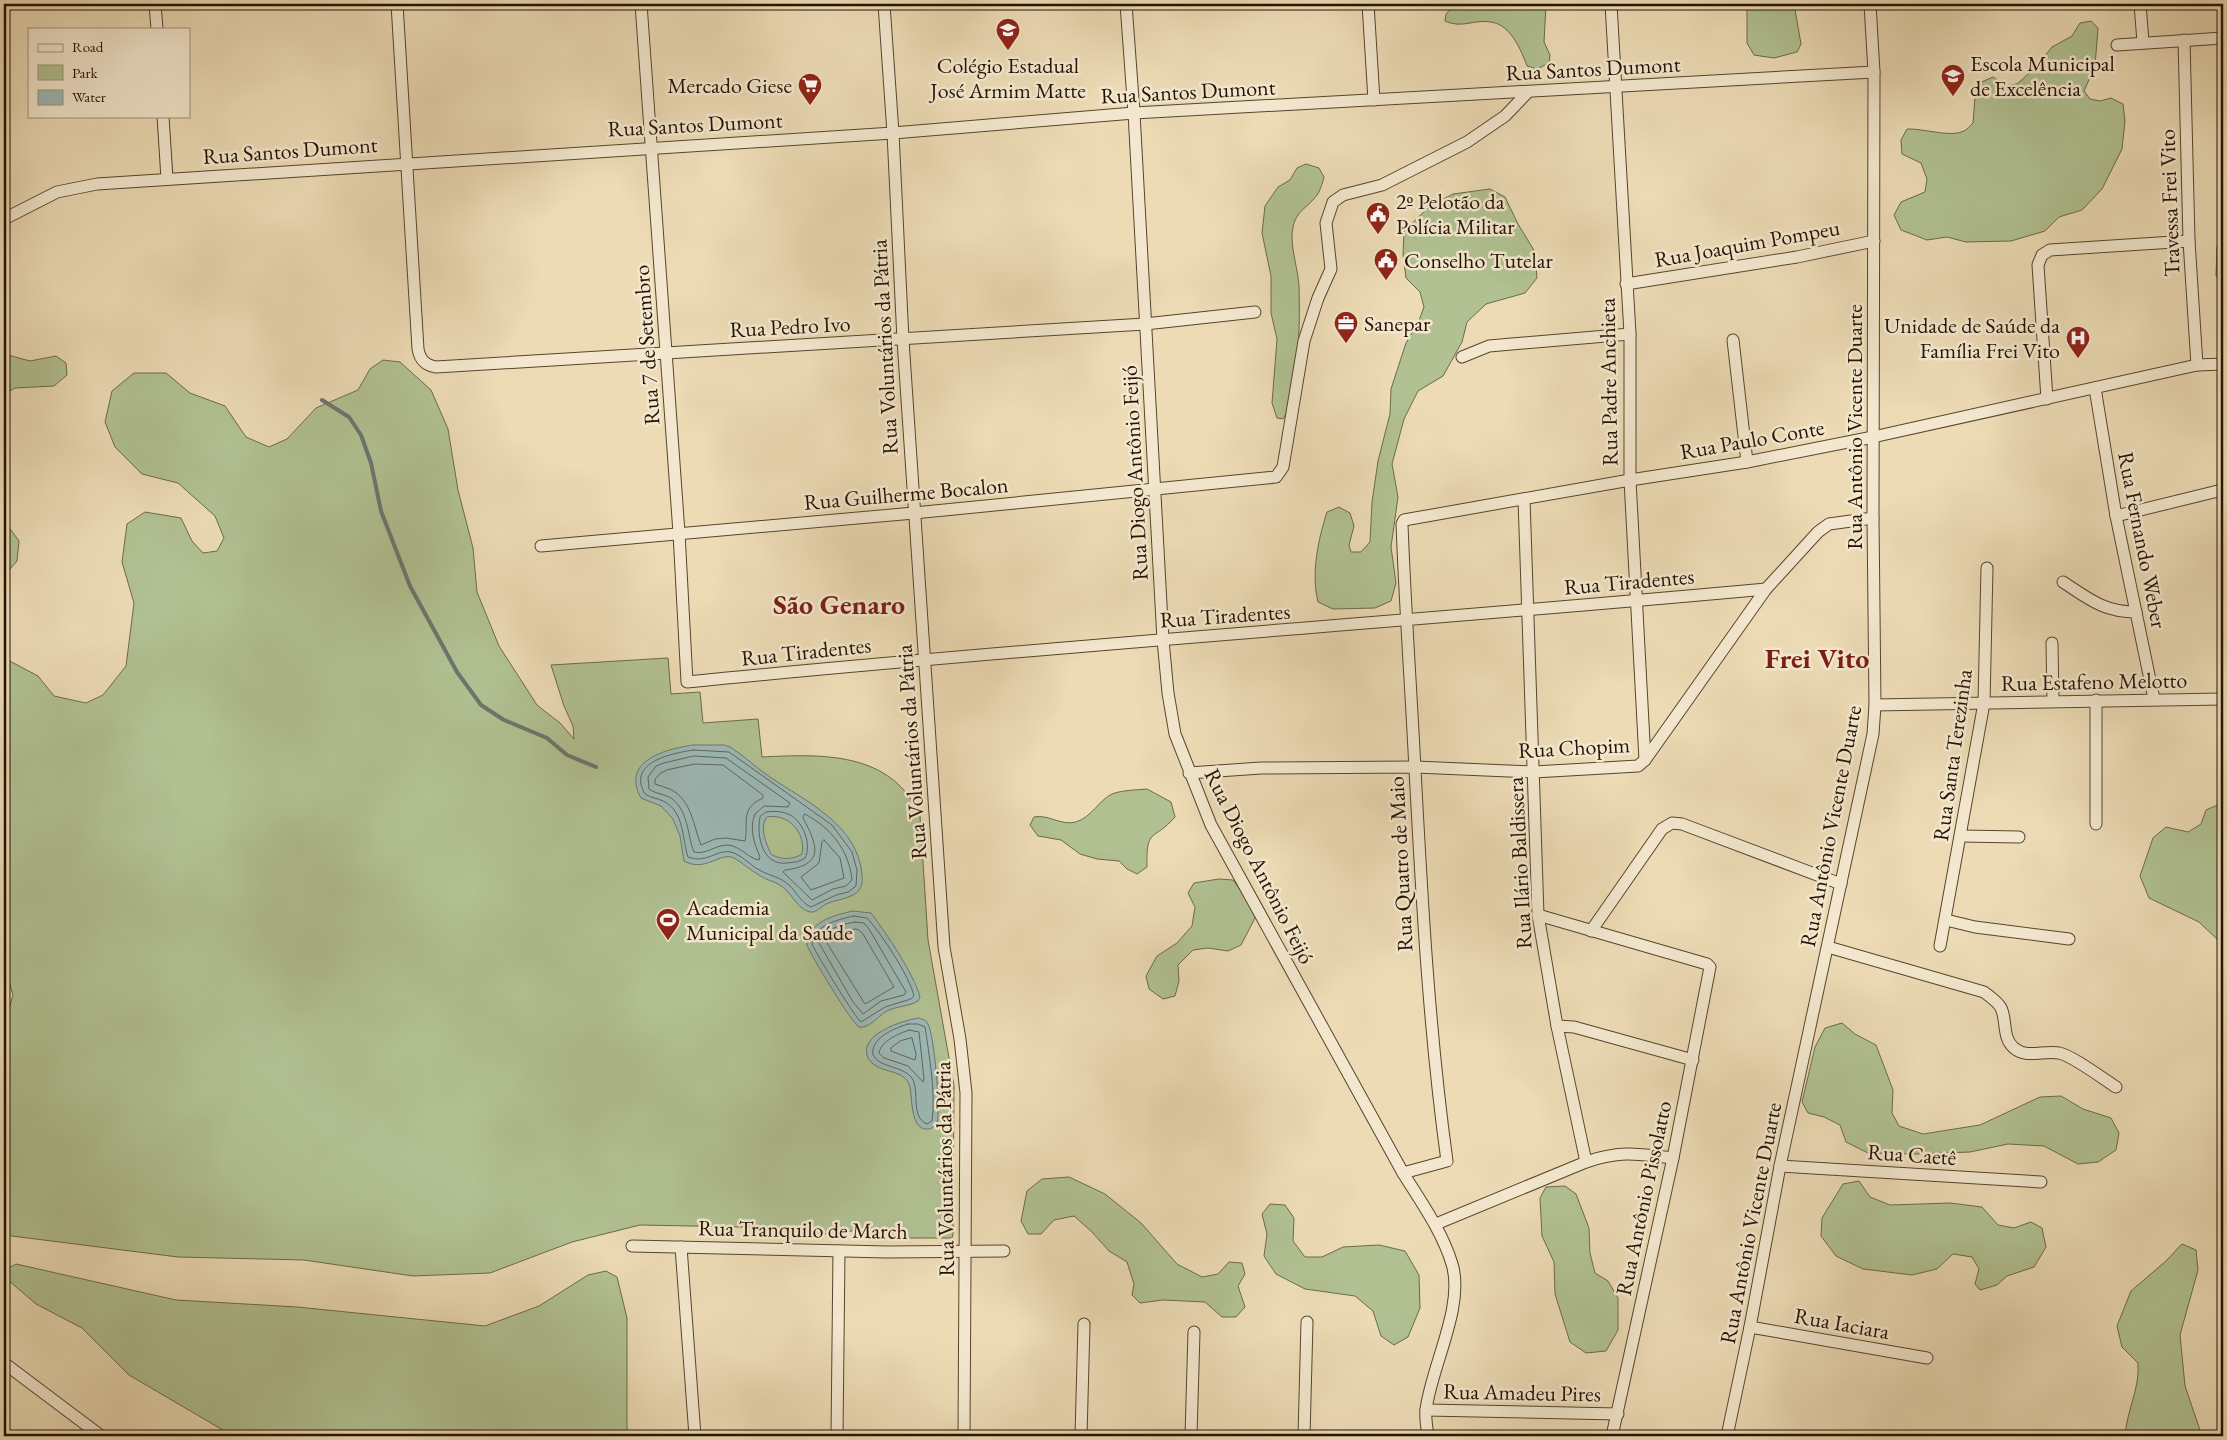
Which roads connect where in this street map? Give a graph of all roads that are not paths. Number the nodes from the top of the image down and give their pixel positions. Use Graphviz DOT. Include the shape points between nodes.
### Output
graph roads {
  1 [pos="155,4"];
  2 [pos="397,4"];
  3 [pos="641,4"];
  4 [pos="884,4"];
  5 [pos="1126,4"];
  6 [pos="1368,4"];
  7 [pos="1611,4"];
  8 [pos="1870,4"];
  9 [pos="2140,4"];
  10 [pos="157,28"];
  11 [pos="2223,38"];
  12 [pos="2184,40"];
  13 [pos="2143,42"];
  14 [pos="2117,45"];
  15 [pos="1874,72"];
  16 [pos="1617,87"];
  17 [pos="1528,92"];
  18 [pos="1374,100"];
  19 [pos="1134,113"];
  20 [pos="163,118"];
  21 [pos="893,133"];
  22 [pos="650,147"];
  23 [pos="407,163"];
  24 [pos="167,179"];
  25 [pos="4,220"];
  26 [pos="1874,241"];
  27 [pos="2189,241"];
  28 [pos="1626,284"];
  29 [pos="1255,312"];
  30 [pos="1145,324"];
  31 [pos="1630,334"];
  32 [pos="903,340"];
  33 [pos="1733,340"];
  34 [pos="667,353"];
  35 [pos="1462,357"];
  36 [pos="2223,364"];
  37 [pos="2197,365"];
  38 [pos="2095,388"];
  39 [pos="2047,399"];
  40 [pos="1873,437"];
  41 [pos="1747,462"];
  42 [pos="1630,480"];
  43 [pos="1154,488"];
  44 [pos="2222,490"];
  45 [pos="1524,498"];
  46 [pos="914,513"];
  47 [pos="2116,516"];
  48 [pos="1873,518"];
  49 [pos="1404,520"];
  50 [pos="679,533"];
  51 [pos="541,546"];
  52 [pos="1987,568"];
  53 [pos="2063,582"];
  54 [pos="1766,589"];
  55 [pos="1638,601"];
  56 [pos="1528,610"];
  57 [pos="2136,612"];
  58 [pos="1406,621"];
  59 [pos="1163,640"];
  60 [pos="2052,643"];
  61 [pos="924,660"];
  62 [pos="687,682"];
  63 [pos="2154,699"];
  64 [pos="2223,699"];
  65 [pos="2096,700"];
  66 [pos="2053,701"];
  67 [pos="1984,703"];
  68 [pos="1875,705"];
  69 [pos="1645,760"];
  70 [pos="1415,767"];
  71 [pos="1534,772"];
  72 [pos="1189,773"];
  73 [pos="2096,824"];
  74 [pos="1961,836"];
  75 [pos="2019,837"];
  76 [pos="1841,884"];
  77 [pos="1538,914"];
  78 [pos="1946,920"];
  79 [pos="1591,931"];
  80 [pos="2069,939"];
  81 [pos="1940,946"];
  82 [pos="1828,947"];
  83 [pos="1558,1026"];
  84 [pos="1693,1060"];
  85 [pos="2116,1087"];
  86 [pos="1673,1158"];
  87 [pos="1586,1162"];
  88 [pos="1780,1166"];
  89 [pos="1403,1173"];
  90 [pos="2041,1182"];
  91 [pos="1436,1224"];
  92 [pos="632,1246"];
  93 [pos="681,1247"];
  94 [pos="840,1250"];
  95 [pos="966,1250"];
  96 [pos="1004,1251"];
  97 [pos="1307,1322"];
  98 [pos="1084,1324"];
  99 [pos="1750,1327"];
  100 [pos="1194,1332"];
  101 [pos="1927,1358"];
  102 [pos="4,1363"];
  103 [pos="1426,1410"];
  104 [pos="1618,1414"];
  105 [pos="101,1436"];
  106 [pos="695,1436"];
  107 [pos="837,1436"];
  108 [pos="964,1436"];
  109 [pos="1081,1436"];
  110 [pos="1191,1436"];
  111 [pos="1304,1436"];
  112 [pos="1428,1436"];
  113 [pos="1612,1436"];
  114 [pos="1727,1436"];
  1 -- 10 [label="street"];
  2 -- 23 [label="street"];
  3 -- 22 [label="street, Rua 7 de Setembro"];
  4 -- 21 [label="street, Rua Voluntários da Pátria"];
  5 -- 19 [label="street, Rua Diogo Antônio Feijó"];
  6 -- 18 [label="street"];
  7 -- 16 [label="street, Rua Padre Anchieta"];
  8 -- 15 [label="street, Rua Antônio Vicente Duarte"];
  9 -- 13 [label="street"];
  11 -- 12 [label="street"];
  12 -- 13 [label="street"];
  12 -- 27 [label="street, Travessa Frei Vito"];
  13 -- 14 [label="street"];
  15 -- 16 [label="street, Rua Santos Dumont"];
  15 -- 26 [label="street, Rua Antônio Vicente Duarte"];
  16 -- 17 [label="street, Rua Santos Dumont"];
  16 -- 28 [label="street, Rua Padre Anchieta"];
  17 -- 18 [label="street, Rua Santos Dumont"];
  17 -- 43 [label="street, Rua Guilherme Bocalon" via="1505,116 1467,142 1382,185 1343,195 1333,202 1326,223 1331,269 1304,342 1283,467 1276,477"];
  18 -- 19 [label="street, Rua Santos Dumont"];
  19 -- 21 [label="street, Rua Santos Dumont"];
  19 -- 30 [label="street, Rua Diogo Antônio Feijó"];
  20 -- 24 [label="street"];
  21 -- 22 [label="street, Rua Santos Dumont"];
  21 -- 32 [label="street, Rua Voluntários da Pátria"];
  22 -- 23 [label="street, Rua Santos Dumont"];
  22 -- 34 [label="street, Rua 7 de Setembro"];
  23 -- 24 [label="street, Rua Santos Dumont"];
  23 -- 34 [label="street, Rua Pedro Ivo" via="418,349 420,359 428,366"];
  24 -- 25 [label="street, Rua Santos Dumont" via="98,184 57,192"];
  26 -- 28 [label="street, Rua Joaquim Pompeu" via="1797,257"];
  26 -- 40 [label="street, Rua Antônio Vicente Duarte"];
  27 -- 37 [label="street, Travessa Frei Vito"];
  27 -- 39 [label="street" via="2050,250 2042,255 2038,265"];
  28 -- 31 [label="street, Rua Padre Anchieta"];
  29 -- 30 [label="street, Rua Pedro Ivo"];
  30 -- 32 [label="street, Rua Pedro Ivo"];
  30 -- 43 [label="street, Rua Diogo Antônio Feijó"];
  31 -- 35 [label="street" via="1489,346"];
  31 -- 42 [label="street, Rua Padre Anchieta"];
  32 -- 34 [label="street, Rua Pedro Ivo"];
  32 -- 46 [label="street, Rua Voluntários da Pátria"];
  33 -- 41 [label="street"];
  34 -- 50 [label="street, Rua 7 de Setembro"];
  36 -- 37 [label="street, Rua Paulo Conte"];
  37 -- 38 [label="street, Rua Paulo Conte"];
  38 -- 39 [label="street, Rua Paulo Conte"];
  38 -- 47 [label="street, Rua Fernando Weber"];
  39 -- 40 [label="street, Rua Paulo Conte"];
  40 -- 41 [label="street, Rua Paulo Conte"];
  40 -- 48 [label="street, Rua Antônio Vicente Duarte"];
  41 -- 42 [label="street, Rua Paulo Conte"];
  42 -- 45 [label="street, Rua Paulo Conte"];
  42 -- 55 [label="street, Rua Padre Anchieta"];
  43 -- 46 [label="street, Rua Guilherme Bocalon"];
  43 -- 59 [label="street, Rua Diogo Antônio Feijó"];
  44 -- 47 [label="street"];
  45 -- 49 [label="street, Rua Paulo Conte"];
  45 -- 56 [label="street, Rua Ilário Baldissera"];
  46 -- 50 [label="street, Rua Guilherme Bocalon"];
  46 -- 61 [label="street, Rua Voluntários da Pátria"];
  47 -- 57 [label="street, Rua Fernando Weber"];
  48 -- 54 [label="street, Rua Chopim" via="1829,524"];
  48 -- 68 [label="street, Rua Antônio Vicente Duarte"];
  49 -- 58 [label="street, Rua Quatro de Maio"];
  50 -- 51 [label="street, Rua Guilherme Bocalon"];
  50 -- 62 [label="street, Rua 7 de Setembro"];
  52 -- 67 [label="street, Rua Santa Terezinha"];
  53 -- 57 [label="street" via="2101,607"];
  54 -- 55 [label="street, Rua Tiradentes"];
  54 -- 69 [label="street, Rua Chopim"];
  55 -- 56 [label="street, Rua Tiradentes"];
  55 -- 69 [label="street, Rua Padre Anchieta"];
  56 -- 58 [label="street, Rua Tiradentes"];
  56 -- 71 [label="street, Rua Ilário Baldissera"];
  57 -- 63 [label="street, Rua Fernando Weber"];
  58 -- 59 [label="street, Rua Tiradentes"];
  58 -- 70 [label="street, Rua Quatro de Maio"];
  59 -- 61 [label="street, Rua Tiradentes"];
  59 -- 72 [label="street, Rua Diogo Antônio Feijó" via="1175,734"];
  60 -- 66 [label="street"];
  61 -- 62 [label="street, Rua Tiradentes"];
  61 -- 95 [label="street, Rua Voluntários da Pátria" via="944,947 966,1094"];
  63 -- 64 [label="street, Rua Estafeno Melotto"];
  63 -- 65 [label="street, Rua Estafeno Melotto"];
  65 -- 66 [label="street, Rua Estafeno Melotto"];
  65 -- 73 [label="street"];
  66 -- 67 [label="street, Rua Estafeno Melotto"];
  67 -- 68 [label="street, Rua Estafeno Melotto"];
  67 -- 74 [label="street, Rua Santa Terezinha"];
  68 -- 76 [label="street, Rua Antônio Vicente Duarte" via="1873,734"];
  69 -- 71 [label="street, Rua Chopim" via="1638,766"];
  70 -- 71 [label="street, Rua Chopim"];
  70 -- 72 [label="street, Rua Chopim" via="1261,768"];
  70 -- 89 [label="street, Rua Quatro de Maio" via="1425,954 1435,1074 1447,1161"];
  71 -- 77 [label="street, Rua Ilário Baldissera"];
  72 -- 89 [label="street, Rua Diogo Antônio Feijó" via="1211,825"];
  74 -- 75 [label="street"];
  74 -- 78 [label="street, Rua Santa Terezinha"];
  76 -- 79 [label="street" via="1672,823 1662,829"];
  76 -- 82 [label="street, Rua Antônio Vicente Duarte"];
  77 -- 79 [label="street"];
  77 -- 83 [label="street, Rua Ilário Baldissera"];
  78 -- 80 [label="street"];
  78 -- 81 [label="street, Rua Santa Terezinha"];
  79 -- 84 [label="street, Rua Antônio Pissolatto" via="1710,967"];
  82 -- 85 [label="street" via="1984,992 2000,1007 2012,1047 2031,1055 2062,1054"];
  82 -- 88 [label="street, Rua Antônio Vicente Duarte"];
  83 -- 84 [label="street" via="1574,1027"];
  83 -- 87 [label="street, Rua Ilário Baldissera"];
  84 -- 86 [label="street, Rua Antônio Pissolatto"];
  86 -- 87 [label="street" via="1635,1153 1609,1154"];
  86 -- 104 [label="street, Rua Antônio Pissolatto"];
  87 -- 91 [label="street"];
  88 -- 90 [label="street, Rua Caetê"];
  88 -- 99 [label="street, Rua Antônio Vicente Duarte"];
  89 -- 91 [label="street, Rua Diogo Antônio Feijó"];
  91 -- 103 [label="street, Rua Diogo Antônio Feijó" via="1453,1265 1454,1296"];
  92 -- 93 [label="street, Rua Tranquilo de March"];
  93 -- 94 [label="street, Rua Tranquilo de March"];
  93 -- 106 [label="street"];
  94 -- 95 [label="street, Rua Tranquilo de March"];
  94 -- 107 [label="street"];
  95 -- 96 [label="street, Rua Tranquilo de March"];
  95 -- 108 [label="street, Rua Voluntários da Pátria"];
  97 -- 111 [label="street"];
  98 -- 109 [label="street"];
  99 -- 101 [label="street, Rua Iaciara"];
  99 -- 114 [label="street, Rua Antônio Vicente Duarte"];
  100 -- 110 [label="street"];
  102 -- 105 [label="street"];
  103 -- 104 [label="street, Rua Amadeu Pires"];
  103 -- 112 [label="street, Rua Diogo Antônio Feijó"];
  104 -- 113 [label="street, Rua Antônio Pissolatto"];
}
